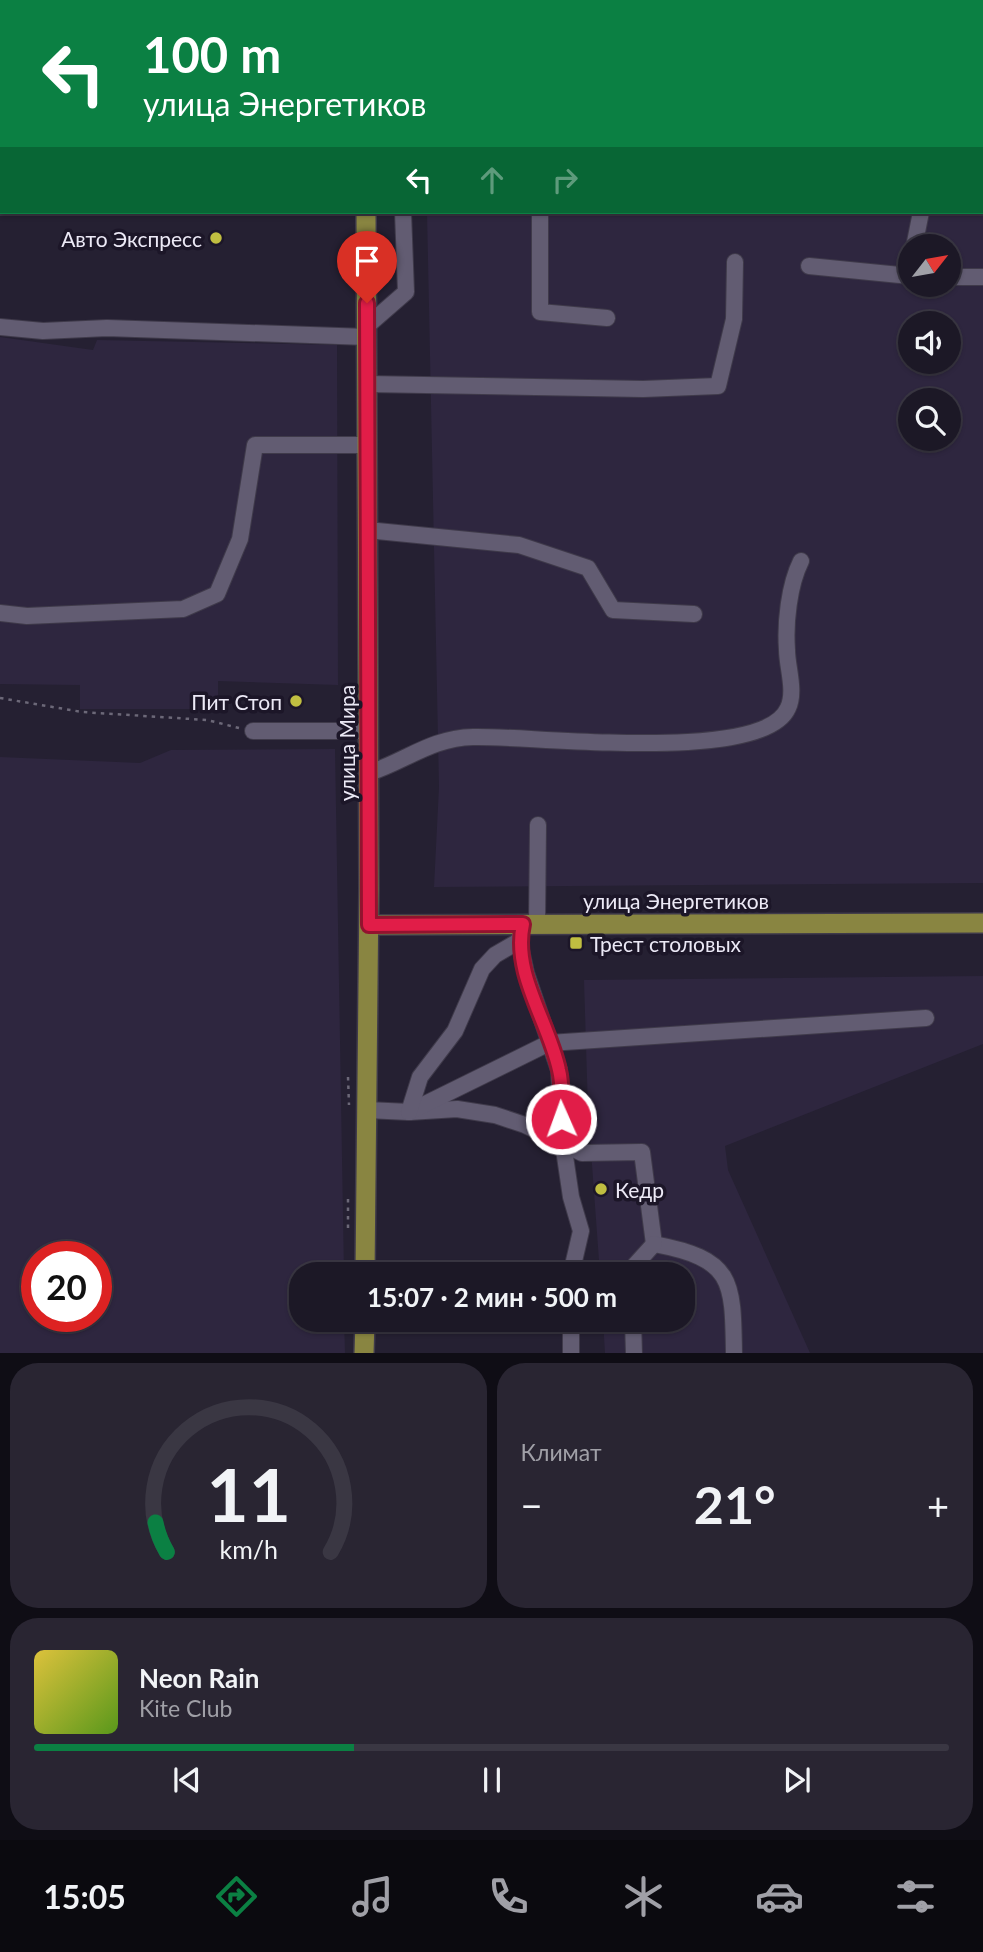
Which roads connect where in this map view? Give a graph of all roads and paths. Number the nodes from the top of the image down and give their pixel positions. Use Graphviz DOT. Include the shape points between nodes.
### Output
graph roads {
  1 [pos="922,0"];
  2 [pos="954,0"];
  3 [pos="366,214"];
  4 [pos="403,214"];
  5 [pos="540,214"];
  6 [pos="921,214"];
  7 [pos="917,234"];
  8 [pos="735,262"];
  9 [pos="809,266"];
  10 [pos="898,275"];
  11 [pos="961,276"];
  12 [pos="983,277"];
  13 [pos="607,318"];
  14 [pos="0,327"];
  15 [pos="367,331"];
  16 [pos="368,384"];
  17 [pos="368,445"];
  18 [pos="368,530"];
  19 [pos="801,561"];
  20 [pos="0,613"];
  21 [pos="694,614"];
  22 [pos="0,698"];
  23 [pos="253,731"];
  24 [pos="368,732"];
  25 [pos="369,773"];
  26 [pos="538,825"];
  27 [pos="983,923"];
  28 [pos="369,925"];
  29 [pos="526,930"];
  30 [pos="926,1018"];
  31 [pos="548,1043"];
  32 [pos="367,1110"];
  33 [pos="409,1112"];
  34 [pos="563,1143"];
  35 [pos="654,1244"];
  36 [pos="365,1262"];
  37 [pos="574,1262"];
  38 [pos="638,1262"];
  39 [pos="365,1332"];
  40 [pos="571,1332"];
  41 [pos="633,1332"];
  42 [pos="364,1353"];
  43 [pos="571,1353"];
  44 [pos="634,1353"];
  45 [pos="734,1353"];
  1 -- 2 [label="lane"];
  3 -- 15 [label="main road, улица Мира"];
  4 -- 15 [label="lane" via="406,292"];
  5 -- 13 [label="lane" via="540,312"];
  6 -- 7 [label="lane"];
  8 -- 16 [label="lane" via="734,319 718,386"];
  9 -- 10 [label="lane"];
  11 -- 12 [label="lane"];
  14 -- 15 [label="lane" via="43,331"];
  15 -- 16 [label="main road, улица Мира"];
  16 -- 17 [label="main road, улица Мира"];
  17 -- 18 [label="main road, улица Мира"];
  17 -- 20 [label="lane" via="254,445 240,539 218,594 183,609 27,616"];
  18 -- 21 [label="lane" via="519,545 588,568 613,610"];
  18 -- 24 [label="main road, улица Мира"];
  19 -- 25 [label="lane" via="795,574 786,647 789,708 760,728 697,742 471,737 434,743"];
  22 -- 23 [label="path" via="82,712 207,720"];
  23 -- 24 [label="lane"];
  24 -- 25 [label="main road, улица Мира"];
  25 -- 28 [label="main road, улица Мира"];
  26 -- 29 [label="lane"];
  27 -- 29 [label="main road, улица Энергетиков"];
  28 -- 29 [label="main road, улица Энергетиков"];
  28 -- 32 [label="main road, улица Мира"];
  29 -- 31 [label="lane"];
  29 -- 33 [label="lane" via="482,969 455,1031 420,1077"];
  30 -- 31 [label="lane"];
  31 -- 33 [label="lane"];
  31 -- 34 [label="lane" via="559,1070"];
  32 -- 33 [label="lane"];
  32 -- 36 [label="main road, улица Мира"];
  33 -- 34 [label="lane" via="457,1109 495,1115"];
  34 -- 35 [label="lane" via="582,1153 642,1152"];
  34 -- 37 [label="lane" via="570,1197 581,1231"];
  35 -- 38 [label="lane"];
  35 -- 45 [label="lane" via="713,1263 729,1280"];
  39 -- 42 [label="main road"];
  40 -- 43 [label="lane"];
  41 -- 44 [label="lane"];
}
